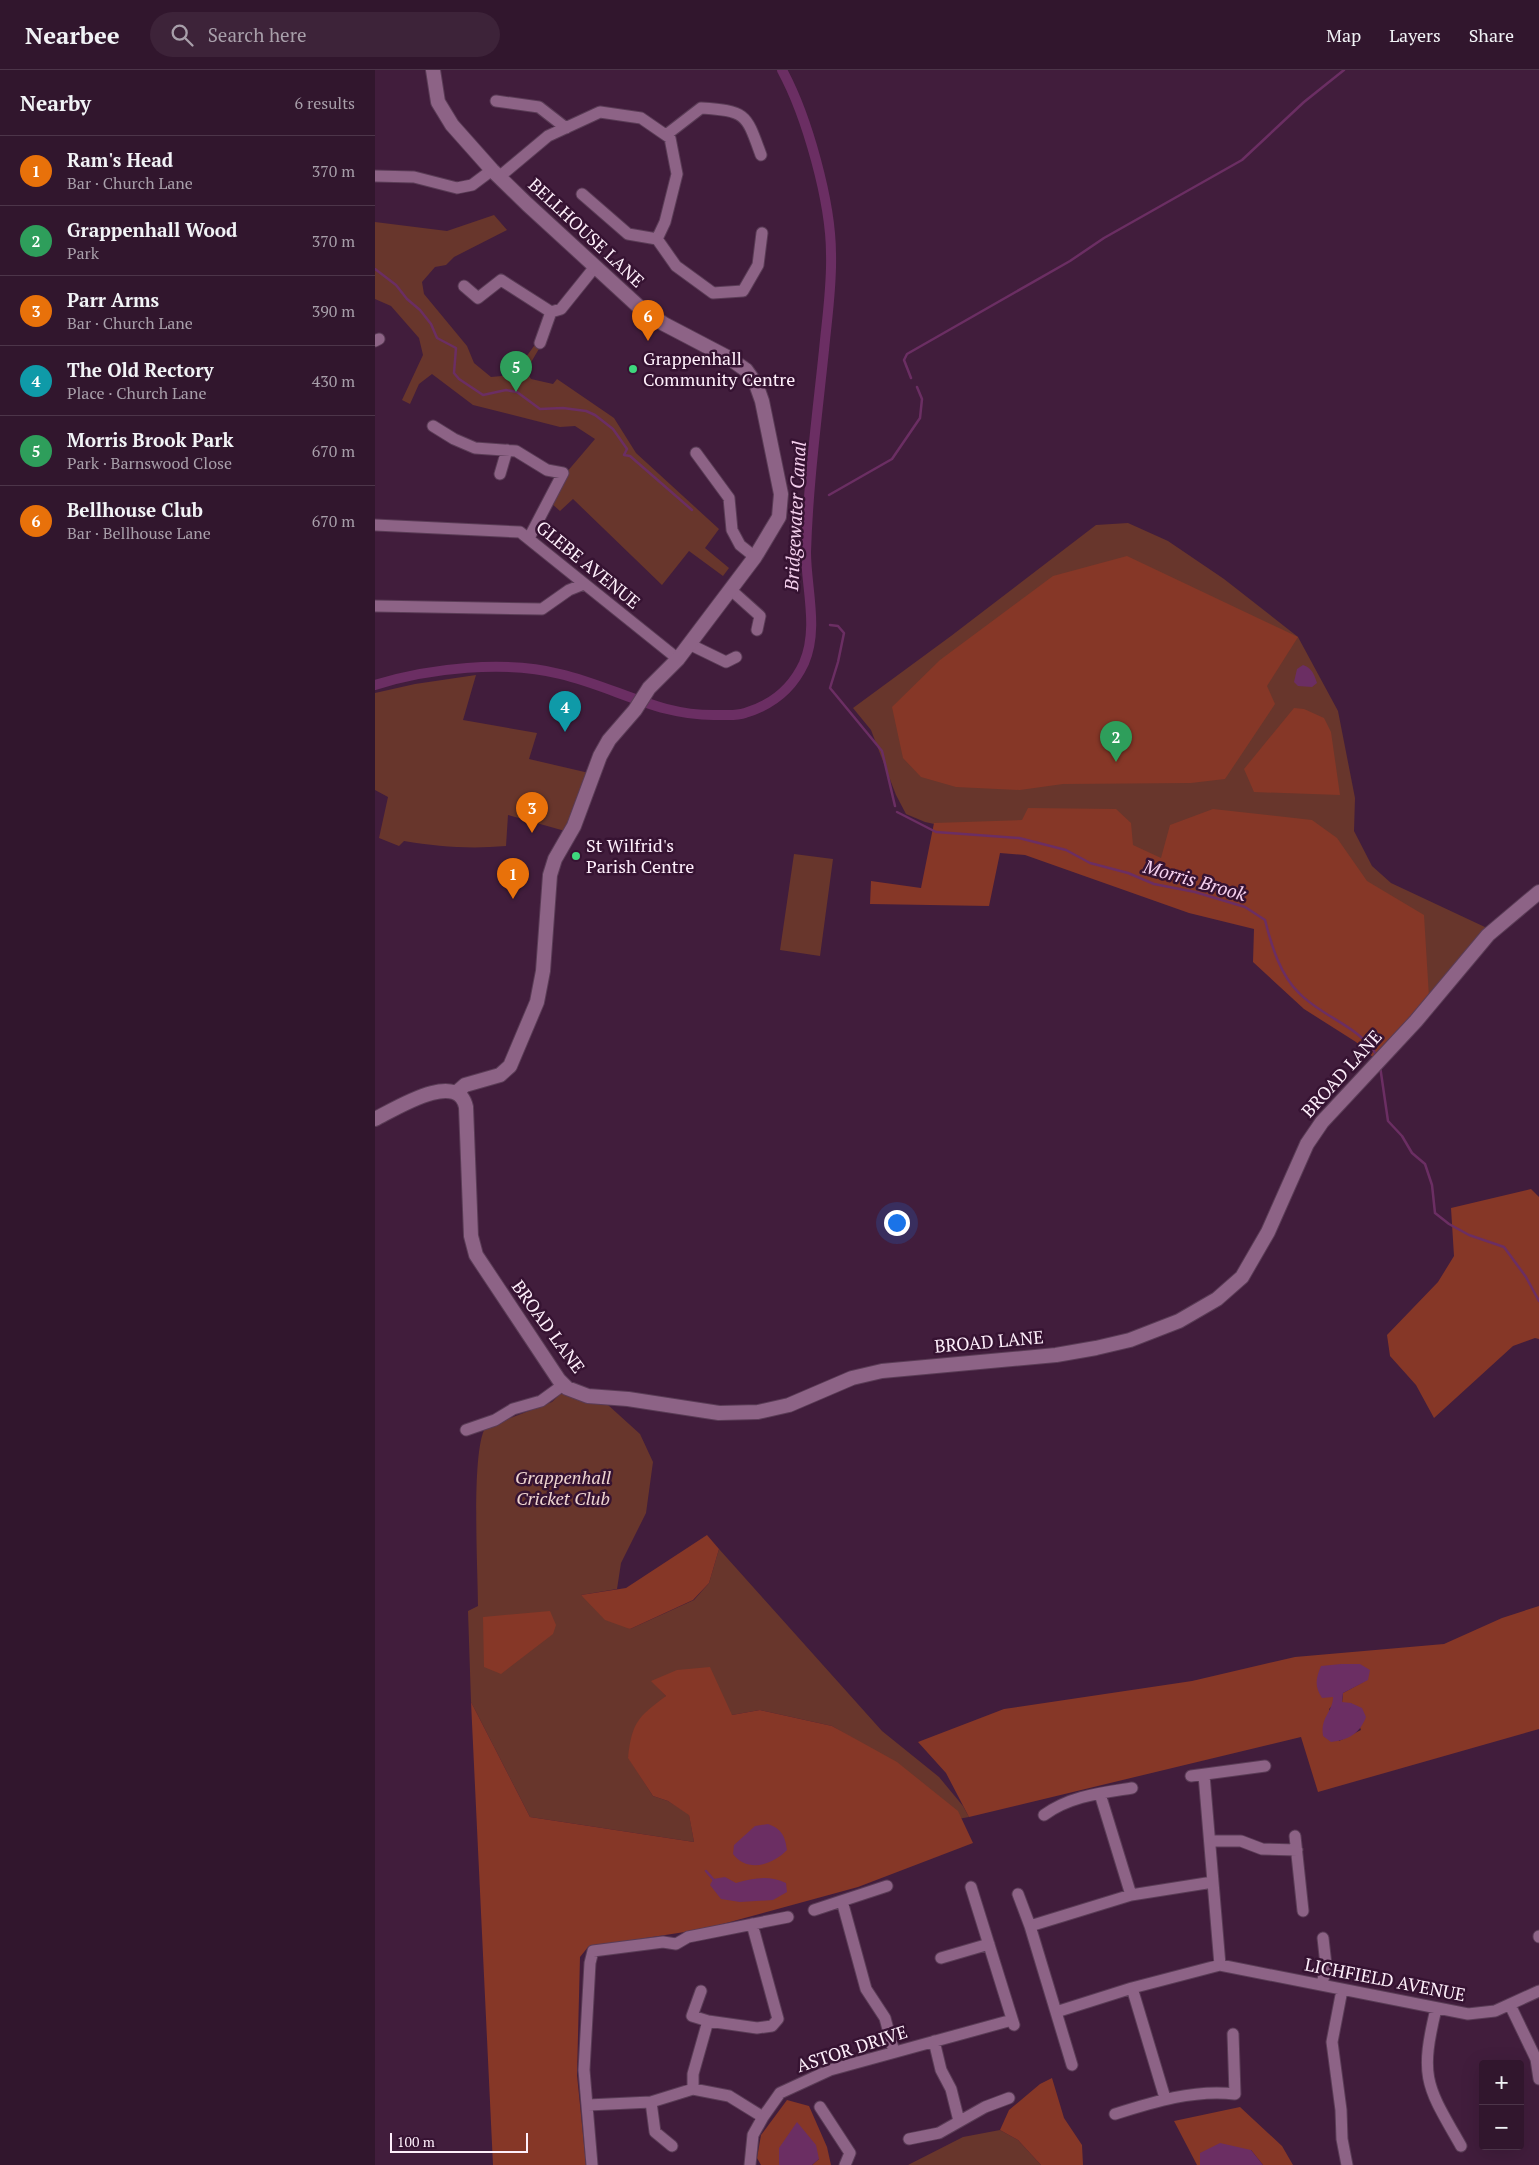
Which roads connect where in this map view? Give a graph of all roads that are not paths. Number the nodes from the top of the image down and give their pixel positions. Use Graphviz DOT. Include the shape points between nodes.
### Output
graph roads {
  1 [pos="433,70"];
  2 [pos="496,101"];
  3 [pos="566,128"];
  4 [pos="666,135"];
  5 [pos="761,155"];
  6 [pos="496,174"];
  7 [pos="375,176"];
  8 [pos="582,194"];
  9 [pos="761,233"];
  10 [pos="657,239"];
  11 [pos="594,268"];
  12 [pos="464,286"];
  13 [pos="551,312"];
  14 [pos="540,343"];
  15 [pos="433,426"];
  16 [pos="507,450"];
  17 [pos="697,453"];
  18 [pos="499,474"];
  19 [pos="375,525"];
  20 [pos="529,538"];
  21 [pos="755,557"];
  22 [pos="583,584"];
  23 [pos="731,590"];
  24 [pos="375,606"];
  25 [pos="757,630"];
  26 [pos="689,644"];
  27 [pos="736,657"];
  28 [pos="678,659"];
  29 [pos="1539,892"];
  30 [pos="457,1092"];
  31 [pos="375,1119"];
  32 [pos="563,1385"];
  33 [pos="466,1430"];
  34 [pos="1265,1766"];
  35 [pos="1204,1775"];
  36 [pos="1191,1776"];
  37 [pos="1132,1788"];
  38 [pos="1099,1794"];
  39 [pos="1045,1815"];
  40 [pos="1295,1836"];
  41 [pos="1211,1841"];
  42 [pos="1297,1850"];
  43 [pos="1213,1882"];
  44 [pos="887,1886"];
  45 [pos="971,1887"];
  46 [pos="1018,1894"];
  47 [pos="1131,1895"];
  48 [pos="842,1901"];
  49 [pos="814,1910"];
  50 [pos="1303,1912"];
  51 [pos="788,1916"];
  52 [pos="752,1924"];
  53 [pos="1030,1926"];
  54 [pos="1323,1938"];
  55 [pos="989,1944"];
  56 [pos="941,1958"];
  57 [pos="1220,1965"];
  58 [pos="1322,1986"];
  59 [pos="1132,1988"];
  60 [pos="1343,1990"];
  61 [pos="701,1991"];
  62 [pos="1539,1991"];
  63 [pos="1510,2005"];
  64 [pos="1436,2009"];
  65 [pos="1056,2012"];
  66 [pos="708,2021"];
  67 [pos="1233,2034"];
  68 [pos="934,2041"];
  69 [pos="894,2052"];
  70 [pos="1072,2065"];
  71 [pos="1539,2079"];
  72 [pos="693,2089"];
  73 [pos="1009,2098"];
  74 [pos="1165,2098"];
  75 [pos="651,2102"];
  76 [pos="588,2105"];
  77 [pos="820,2107"];
  78 [pos="1115,2114"];
  79 [pos="763,2117"];
  80 [pos="959,2121"];
  81 [pos="909,2139"];
  82 [pos="672,2146"];
  83 [pos="1462,2148"];
  84 [pos="592,2165"];
  85 [pos="751,2165"];
  86 [pos="845,2165"];
  87 [pos="1347,2165"];
  1 -- 6 [label="street, BELLHOUSE LANE" via="438,102 452,126"];
  2 -- 3 [label="street" via="539,107"];
  3 -- 4 [label="street" via="600,112 641,118"];
  3 -- 6 [label="street" via="548,136"];
  4 -- 5 [label="street" via="701,108 732,110 750,123"];
  4 -- 10 [label="street" via="670,138 677,174 665,222"];
  6 -- 7 [label="street" via="457,188 413,177"];
  6 -- 11 [label="street, BELLHOUSE LANE"];
  8 -- 10 [label="street" via="628,234"];
  9 -- 10 [label="street" via="758,266 743,291 713,293 676,266"];
  11 -- 13 [label="street" via="561,310"];
  11 -- 21 [label="street, BELLHOUSE LANE" via="637,305 664,324 729,358 746,370 757,384 781,494 779,517"];
  12 -- 13 [label="street" via="478,298 501,280"];
  13 -- 14 [label="street"];
  15 -- 16 [label="street" via="475,448"];
  16 -- 18 [label="street"];
  16 -- 20 [label="street" via="516,451 547,470 563,473"];
  17 -- 21 [label="street" via="729,498 732,530 740,545"];
  19 -- 20 [label="street, GLEBE AVENUE" via="520,532"];
  20 -- 22 [label="street, GLEBE AVENUE"];
  21 -- 23 [label="street, BELLHOUSE LANE"];
  22 -- 24 [label="street" via="542,609"];
  22 -- 28 [label="street, GLEBE AVENUE"];
  23 -- 25 [label="street" via="760,616"];
  23 -- 26 [label="street, BELLHOUSE LANE"];
  26 -- 27 [label="street" via="727,662"];
  26 -- 28 [label="street, BELLHOUSE LANE"];
  28 -- 30 [label="street, BELLHOUSE LANE" via="609,740 574,826 555,859 550,875 543,971 537,1002 510,1066 500,1075 465,1085"];
  29 -- 32 [label="street, BROAD LANE" via="1489,935 1387,1052 1334,1107 1314,1133 1268,1232 1242,1277 1203,1308 1154,1331 1113,1345 1056,1355 882,1371 852,1378 784,1407 752,1413 719,1413 588,1396"];
  30 -- 31 [label="street" via="430,1093"];
  30 -- 32 [label="street, BROAD LANE" via="466,1107 473,1248"];
  32 -- 33 [label="street" via="541,1400"];
  34 -- 35 [label="street"];
  35 -- 36 [label="street"];
  35 -- 41 [label="street"];
  37 -- 38 [label="street"];
  38 -- 39 [label="street" via="1059,1804"];
  38 -- 47 [label="street"];
  40 -- 42 [label="street"];
  41 -- 42 [label="street" via="1241,1841 1262,1849"];
  41 -- 43 [label="street"];
  42 -- 50 [label="street"];
  43 -- 47 [label="street"];
  43 -- 57 [label="street"];
  44 -- 48 [label="street"];
  45 -- 55 [label="street, ASTOR DRIVE"];
  46 -- 53 [label="street"];
  47 -- 53 [label="street"];
  48 -- 49 [label="street"];
  48 -- 69 [label="street" via="866,1988 885,2018"];
  51 -- 52 [label="street"];
  52 -- 66 [label="street" via="778,2019 772,2026 757,2028"];
  52 -- 76 [label="street" via="688,1937 677,1944 663,1942 593,1951 589,1964 584,2070"];
  53 -- 65 [label="street"];
  54 -- 58 [label="street" via="1326,1965"];
  55 -- 56 [label="street"];
  55 -- 68 [label="street, ASTOR DRIVE" via="1013,2022"];
  57 -- 58 [label="street, LICHFIELD AVENUE"];
  57 -- 59 [label="street"];
  58 -- 60 [label="street, LICHFIELD AVENUE"];
  59 -- 65 [label="street"];
  59 -- 74 [label="street"];
  60 -- 64 [label="street, LICHFIELD AVENUE"];
  60 -- 87 [label="street" via="1332,2042"];
  61 -- 66 [label="street" via="692,2016"];
  62 -- 63 [label="street, LICHFIELD AVENUE"];
  63 -- 64 [label="street, LICHFIELD AVENUE" via="1478,2014"];
  63 -- 71 [label="street" via="1536,2059"];
  64 -- 83 [label="street" via="1426,2054 1426,2075"];
  65 -- 70 [label="street"];
  66 -- 72 [label="street" via="693,2074"];
  67 -- 74 [label="street" via="1235,2094"];
  68 -- 69 [label="street, ASTOR DRIVE"];
  68 -- 80 [label="street"];
  69 -- 79 [label="street, ASTOR DRIVE" via="829,2070 800,2083 780,2093"];
  72 -- 75 [label="street"];
  72 -- 79 [label="street" via="729,2096"];
  73 -- 80 [label="street"];
  74 -- 78 [label="street"];
  75 -- 76 [label="street"];
  75 -- 82 [label="street" via="655,2132"];
  76 -- 84 [label="street"];
  77 -- 86 [label="street" via="849,2153"];
  79 -- 85 [label="street, ASTOR DRIVE" via="753,2134"];
  80 -- 81 [label="street" via="939,2133"];
}
